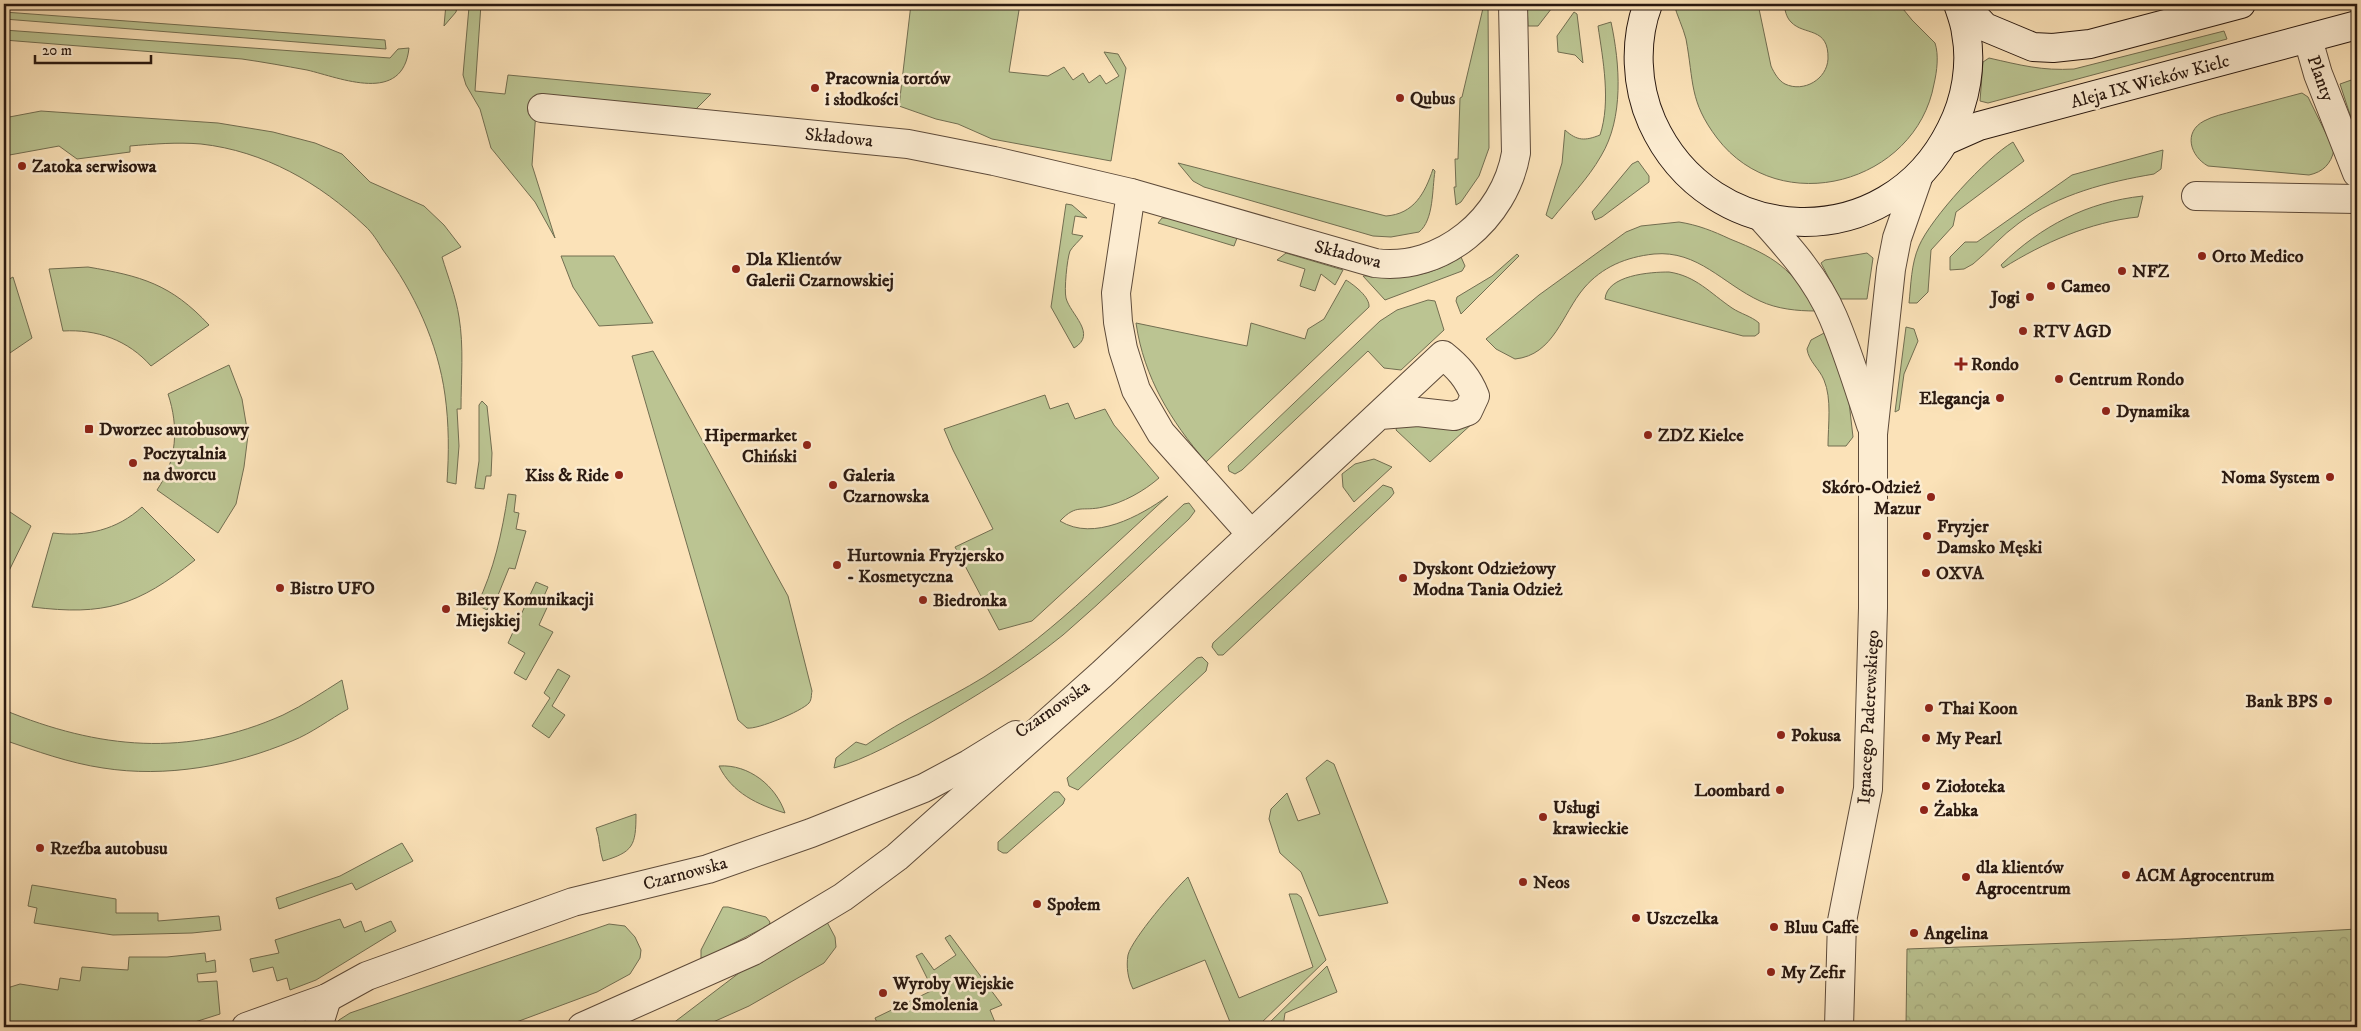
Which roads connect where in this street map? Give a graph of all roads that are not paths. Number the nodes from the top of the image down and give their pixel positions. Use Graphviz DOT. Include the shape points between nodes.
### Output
graph roads {
  1 [pos="1514,4"];
  2 [pos="1627,4"];
  3 [pos="1648,4"];
  4 [pos="1958,4"];
  5 [pos="1963,4"];
  6 [pos="2241,4"];
  7 [pos="2357,25"];
  8 [pos="2308,39"];
  9 [pos="1638,52"];
  10 [pos="542,108"];
  11 [pos="1945,141"];
  12 [pos="2357,173"];
  13 [pos="1919,175"];
  14 [pos="1131,193"];
  15 [pos="2196,196"];
  16 [pos="2357,199"];
  17 [pos="1762,218"];
  18 [pos="1380,415"];
  19 [pos="1874,434"];
  20 [pos="1251,534"];
  21 [pos="1102,674"];
  22 [pos="327,998"];
  23 [pos="246,1027"];
  24 [pos="318,1027"];
  25 [pos="582,1027"];
  26 [pos="1839,1027"];
  1 -- 14 [label="street, Składowa" via="1515,163 1490,211 1461,240 1441,254 1410,264 1375,263"];
  2 -- 9 [label="street"];
  3 -- 9 [label="street"];
  4 -- 11 [label="street" via="1966,33 1968,62 1964,95"];
  5 -- 6 [label="street" via="1985,27 2033,47 2052,48 2090,44"];
  7 -- 8 [label="street, Aleja IX Wieków Kielc"];
  8 -- 11 [label="street, Aleja IX Wieków Kielc" via="1979,126"];
  8 -- 12 [label="street, Planty" via="2318,74"];
  9 -- 17 [label="street" via="1644,103 1663,145 1688,176 1708,193 1732,207"];
  10 -- 14 [label="street, Składowa" via="908,144"];
  11 -- 13 [label="street"];
  13 -- 17 [label="street" via="1898,192 1858,214 1816,221"];
  13 -- 19 [label="street, Ignacego Paderewskiego" via="1897,238 1891,269"];
  14 -- 20 [label="street" via="1116,293 1123,349 1136,390 1161,433"];
  15 -- 16 [label="street"];
  17 -- 19 [label="street, Ignacego Paderewskiego" via="1816,284 1833,316"];
  18 -- 18 [label="street, Czarnowska" via="1443,355 1459,368 1475,396 1468,411 1454,416 1418,412"];
  18 -- 20 [label="street, Czarnowska"];
  19 -- 26 [label="street, Ignacego Paderewskiego" via="1868,789 1842,921"];
  20 -- 21 [label="street, Czarnowska"];
  21 -- 22 [label="street, Czarnowska" via="978,759 904,797 708,869 573,902 367,976"];
  21 -- 25 [label="street, Czarnowska" via="942,819 843,897 753,951"];
  22 -- 23 [label="street, Czarnowska"];
  22 -- 24 [label="street"];
}
